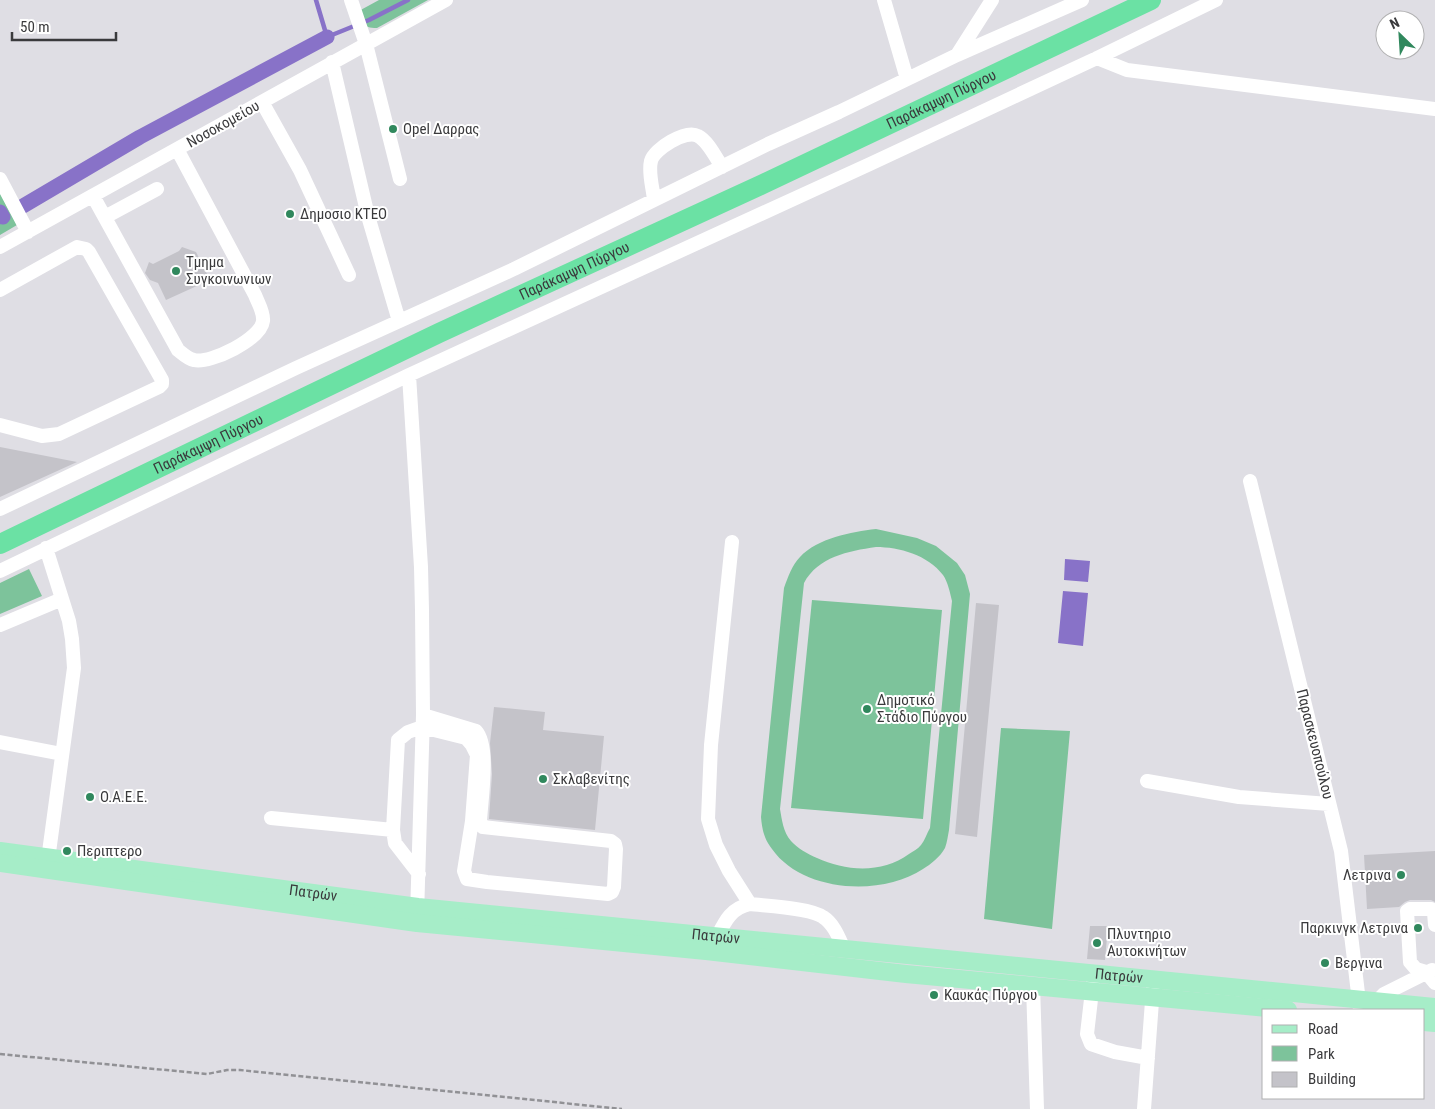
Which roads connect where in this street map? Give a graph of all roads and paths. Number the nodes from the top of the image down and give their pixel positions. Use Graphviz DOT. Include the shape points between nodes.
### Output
graph roads {
  1 [pos="446,0"];
  2 [pos="884,0"];
  3 [pos="992,0"];
  4 [pos="1082,0"];
  5 [pos="1151,0"];
  6 [pos="1216,0"];
  7 [pos="353,6"];
  8 [pos="364,37"];
  9 [pos="957,55"];
  10 [pos="1097,58"];
  11 [pos="332,62"];
  12 [pos="907,79"];
  13 [pos="262,102"];
  14 [pos="1435,109"];
  15 [pos="177,149"];
  16 [pos="722,167"];
  17 [pos="0,179"];
  18 [pos="400,179"];
  19 [pos="157,189"];
  20 [pos="93,196"];
  21 [pos="654,200"];
  22 [pos="106,217"];
  23 [pos="28,232"];
  24 [pos="0,247"];
  25 [pos="349,275"];
  26 [pos="0,290"];
  27 [pos="399,321"];
  28 [pos="409,375"];
  29 [pos="0,425"];
  30 [pos="1250,481"];
  31 [pos="0,509"];
  32 [pos="732,542"];
  33 [pos="0,544"];
  34 [pos="46,548"];
  35 [pos="0,571"];
  36 [pos="62,599"];
  37 [pos="0,625"];
  38 [pos="422,721"];
  39 [pos="0,742"];
  40 [pos="62,754"];
  41 [pos="1147,781"];
  42 [pos="1329,804"];
  43 [pos="271,818"];
  44 [pos="393,830"];
  45 [pos="0,850"];
  46 [pos="0,863"];
  47 [pos="47,863"];
  48 [pos="419,874"];
  49 [pos="750,904"];
  50 [pos="417,915"];
  51 [pos="1435,925"];
  52 [pos="631,936"];
  53 [pos="717,937"];
  54 [pos="844,949"];
  55 [pos="1430,971"];
  56 [pos="1094,974"];
  57 [pos="1153,980"];
  58 [pos="1407,983"];
  59 [pos="1435,984"];
  60 [pos="1033,986"];
  61 [pos="1092,992"];
  62 [pos="1153,998"];
  63 [pos="1367,1006"];
  64 [pos="1435,1007"];
  65 [pos="1277,1009"];
  66 [pos="0,1054"];
  67 [pos="1148,1058"];
  68 [pos="622,1109"];
  69 [pos="1037,1109"];
  70 [pos="1144,1109"];
  1 -- 8 [label="street, Νοσοκομείου"];
  2 -- 12 [label="street"];
  3 -- 9 [label="street"];
  4 -- 9 [label="street"];
  5 -- 33 [label="highway, Παράκαμψη Πύργου" via="764,184 439,333"];
  6 -- 10 [label="street"];
  7 -- 8 [label="street"];
  8 -- 11 [label="street, Νοσοκομείου"];
  8 -- 18 [label="street"];
  9 -- 12 [label="street"];
  10 -- 14 [label="street" via="1128,70"];
  10 -- 28 [label="street"];
  11 -- 13 [label="street, Νοσοκομείου"];
  11 -- 27 [label="street" via="368,216"];
  12 -- 16 [label="street"];
  13 -- 15 [label="street, Νοσοκομείου"];
  13 -- 25 [label="street" via="300,170"];
  15 -- 20 [label="street, Νοσοκομείου"];
  15 -- 22 [label="street" via="255,295 262,313 261,329 244,344 213,358 196,361 185,357 178,350"];
  16 -- 21 [label="street"];
  16 -- 21 [label="street" via="698,136 680,137 661,148 651,161"];
  17 -- 23 [label="street"];
  19 -- 22 [label="street"];
  20 -- 22 [label="street"];
  20 -- 23 [label="street, Νοσοκομείου"];
  21 -- 27 [label="street"];
  23 -- 24 [label="street, Νοσοκομείου"];
  26 -- 29 [label="street" via="77,248 86,249 162,382 59,434 42,436"];
  27 -- 31 [label="street"];
  28 -- 34 [label="street"];
  28 -- 38 [label="street" via="421,567"];
  30 -- 42 [label="street, Παρασκευοπούλου"];
  32 -- 49 [label="street" via="711,745 708,819 728,870"];
  34 -- 35 [label="street"];
  34 -- 36 [label="street"];
  36 -- 37 [label="street"];
  36 -- 40 [label="street" via="72,639 74,668"];
  38 -- 38 [label="street" via="466,738 477,755 464,871 468,879 612,892 616,850 611,841 481,826 484,756 480,735 476,730"];
  38 -- 44 [label="street" via="398,740"];
  38 -- 48 [label="street"];
  39 -- 40 [label="street"];
  40 -- 47 [label="street"];
  41 -- 42 [label="street" via="1238,797"];
  42 -- 63 [label="street, Παρασκευοπούλου" via="1341,851"];
  43 -- 44 [label="street"];
  44 -- 48 [label="street" via="395,843"];
  45 -- 47 [label="main road, Πατρών"];
  46 -- 47 [label="main road, Πατρών"];
  47 -- 50 [label="main road, Πατρών"];
  48 -- 50 [label="street"];
  49 -- 53 [label="street" via="731,912"];
  49 -- 54 [label="street" via="816,913 828,921"];
  50 -- 52 [label="main road, Πατρών"];
  51 -- 55 [label="street" via="1431,909 1407,911 1410,962 1412,966"];
  52 -- 53 [label="main road, Πατρών"];
  52 -- 60 [label="main road, Πατρών" via="906,974"];
  53 -- 54 [label="main road, Πατρών"];
  54 -- 56 [label="main road, Πατρών"];
  55 -- 58 [label="street"];
  55 -- 59 [label="street"];
  56 -- 57 [label="main road, Πατρών"];
  56 -- 61 [label="street"];
  57 -- 62 [label="street"];
  57 -- 63 [label="main road, Πατρών"];
  58 -- 59 [label="street"];
  58 -- 63 [label="street"];
  60 -- 61 [label="main road, Πατρών"];
  60 -- 69 [label="street"];
  61 -- 62 [label="main road, Πατρών"];
  61 -- 67 [label="street" via="1087,1034 1091,1044"];
  62 -- 65 [label="main road, Πατρών"];
  62 -- 67 [label="street"];
  63 -- 64 [label="main road, Πατρών"];
  66 -- 68 [label="path" via="208,1074 240,1070"];
  67 -- 70 [label="street"];
}
